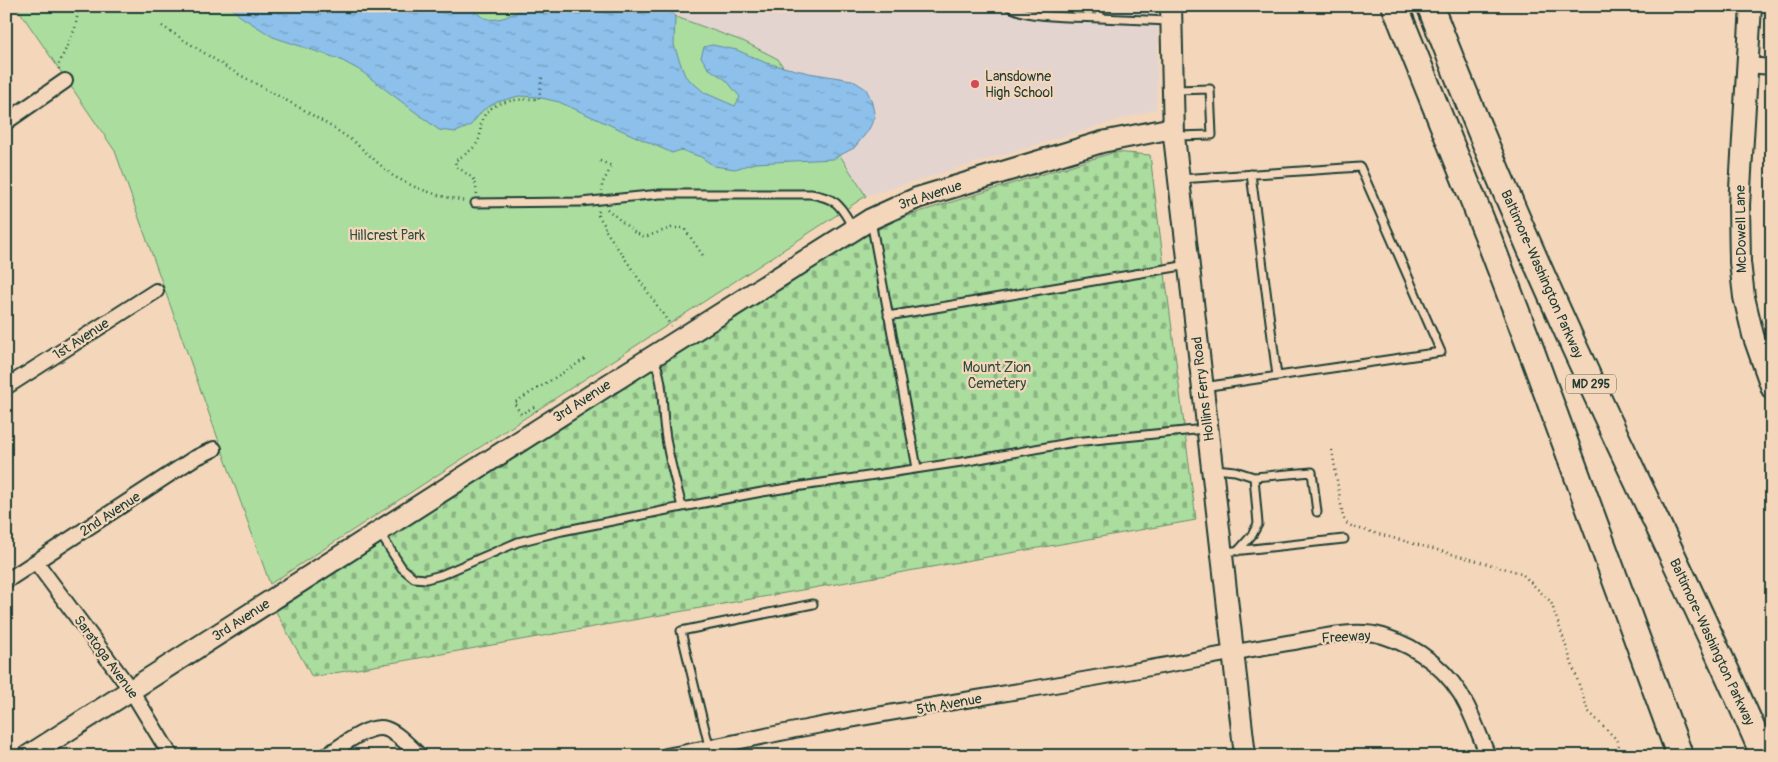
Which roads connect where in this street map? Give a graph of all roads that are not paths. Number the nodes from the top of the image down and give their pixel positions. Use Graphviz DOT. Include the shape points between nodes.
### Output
graph roads {
  1 [pos="1009,6"];
  2 [pos="1100,6"];
  3 [pos="1395,6"];
  4 [pos="1430,6"];
  5 [pos="1751,6"];
  6 [pos="1173,11"];
  7 [pos="1100,18"];
  8 [pos="1748,65"];
  9 [pos="1772,67"];
  10 [pos="65,81"];
  11 [pos="1173,90"];
  12 [pos="6,122"];
  13 [pos="1174,132"];
  14 [pos="1251,174"];
  15 [pos="1178,179"];
  16 [pos="476,203"];
  17 [pos="863,224"];
  18 [pos="1189,264"];
  19 [pos="156,291"];
  20 [pos="888,316"];
  21 [pos="653,356"];
  22 [pos="1277,376"];
  23 [pos="6,387"];
  24 [pos="1203,387"];
  25 [pos="1772,389"];
  26 [pos="1208,428"];
  27 [pos="214,449"];
  28 [pos="917,468"];
  29 [pos="1212,468"];
  30 [pos="1254,477"];
  31 [pos="682,507"];
  32 [pos="1317,512"];
  33 [pos="379,532"];
  34 [pos="1344,539"];
  35 [pos="1230,552"];
  36 [pos="36,562"];
  37 [pos="6,580"];
  38 [pos="813,604"];
  39 [pos="1233,652"];
  40 [pos="131,690"];
  41 [pos="709,746"];
  42 [pos="693,753"];
  43 [pos="1761,753"];
  44 [pos="28,756"];
  45 [pos="171,756"];
  46 [pos="326,756"];
  47 [pos="420,756"];
  48 [pos="666,756"];
  49 [pos="1245,756"];
  50 [pos="1488,756"];
  51 [pos="1680,756"];
  1 -- 7 [label="lane" via="1028,14"];
  2 -- 7 [label="lane"];
  3 -- 51 [label="highway, MD 295" via="1527,339"];
  4 -- 43 [label="highway, Baltimore-Washington Parkway / MD 295" via="1567,332 1668,545"];
  5 -- 8 [label="street, McDowell Lane"];
  6 -- 7 [label="lane"];
  6 -- 11 [label="street, Hollins Ferry Road"];
  8 -- 9 [label="street"];
  8 -- 25 [label="street, McDowell Lane" via="1739,205 1740,262 1753,335"];
  10 -- 12 [label="street"];
  11 -- 13 [label="street, Hollins Ferry Road"];
  11 -- 13 [label="lane" via="1210,89 1212,135"];
  13 -- 15 [label="street, Hollins Ferry Road"];
  13 -- 17 [label="street, 3rd Avenue" via="1144,133 1092,145 917,198"];
  14 -- 15 [label="lane"];
  14 -- 22 [label="lane"];
  14 -- 22 [label="lane" via="1360,167 1441,352"];
  15 -- 18 [label="street, Hollins Ferry Road"];
  16 -- 17 [label="lane" via="581,202 660,194 811,194 834,200"];
  17 -- 20 [label="lane"];
  17 -- 21 [label="street, 3rd Avenue"];
  18 -- 20 [label="lane"];
  18 -- 24 [label="street, Hollins Ferry Road"];
  19 -- 23 [label="street, 1st Avenue"];
  20 -- 28 [label="lane"];
  21 -- 31 [label="lane" via="661,379 664,429"];
  21 -- 33 [label="street, 3rd Avenue"];
  22 -- 24 [label="lane"];
  24 -- 26 [label="street, Hollins Ferry Road"];
  26 -- 28 [label="lane" via="1074,442"];
  26 -- 29 [label="street, Hollins Ferry Road"];
  27 -- 36 [label="street, 2nd Avenue" via="193,459"];
  28 -- 31 [label="lane"];
  29 -- 30 [label="lane"];
  29 -- 35 [label="street, Hollins Ferry Road"];
  30 -- 32 [label="lane" via="1312,472"];
  30 -- 35 [label="lane" via="1258,524 1252,535"];
  31 -- 33 [label="lane" via="518,542 426,579 414,578 402,568"];
  33 -- 40 [label="street, 3rd Avenue"];
  34 -- 35 [label="lane"];
  35 -- 39 [label="street, Hollins Ferry Road"];
  36 -- 37 [label="street, 2nd Avenue"];
  36 -- 40 [label="street, Saratoga Avenue"];
  38 -- 41 [label="lane" via="681,630"];
  39 -- 41 [label="street, 5th Avenue"];
  39 -- 49 [label="street, Hollins Ferry Road"];
  39 -- 50 [label="street, Freeway" via="1360,633 1402,644 1442,670 1457,688 1468,706"];
  40 -- 44 [label="street, 3rd Avenue"];
  40 -- 45 [label="street, Saratoga Avenue"];
  41 -- 42 [label="street, 5th Avenue"];
  42 -- 48 [label="street, 5th Avenue"];
  46 -- 47 [label="street" via="356,736 376,728 392,732"];
}
